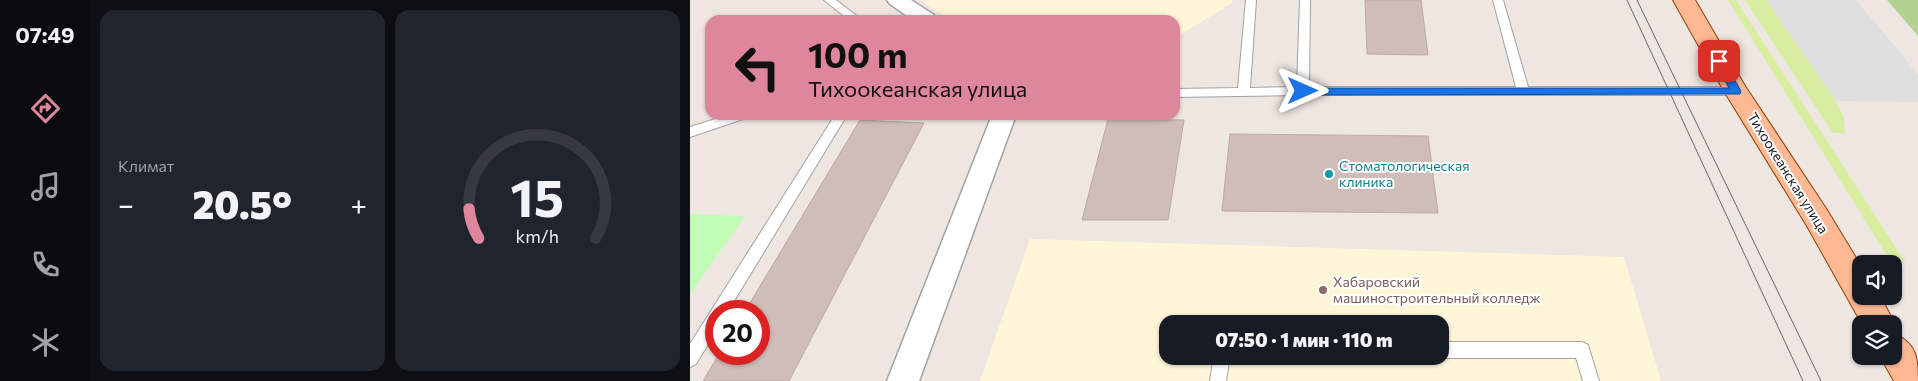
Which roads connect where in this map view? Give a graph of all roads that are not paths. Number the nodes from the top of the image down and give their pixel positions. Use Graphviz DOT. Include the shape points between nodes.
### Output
graph roads {
  1 [pos="829,0"];
  2 [pos="898,0"];
  3 [pos="1251,0"];
  4 [pos="1305,0"];
  5 [pos="1498,0"];
  6 [pos="1684,0"];
  7 [pos="849,15"];
  8 [pos="920,15"];
  9 [pos="1303,91"];
  10 [pos="1736,91"];
  11 [pos="1244,92"];
  12 [pos="1523,92"];
  13 [pos="1180,93"];
  14 [pos="727,120"];
  15 [pos="839,120"];
  16 [pos="1002,120"];
  17 [pos="690,132"];
  18 [pos="1852,278"];
  19 [pos="727,300"];
  20 [pos="705,335"];
  21 [pos="1449,350"];
  22 [pos="690,359"];
  23 [pos="1902,364"];
  24 [pos="1221,365"];
  25 [pos="903,381"];
  26 [pos="1218,381"];
  27 [pos="1591,381"];
  28 [pos="1912,381"];
  1 -- 7 [label="lane"];
  2 -- 8 [label="street"];
  3 -- 11 [label="lane"];
  4 -- 9 [label="lane"];
  5 -- 12 [label="lane"];
  6 -- 10 [label="main road, Тихоокеанская улица"];
  9 -- 11 [label="lane"];
  9 -- 12 [label="lane"];
  10 -- 12 [label="lane"];
  10 -- 18 [label="main road, Тихоокеанская улица" via="1818,218"];
  11 -- 13 [label="lane"];
  14 -- 17 [label="lane"];
  15 -- 19 [label="lane"];
  16 -- 25 [label="street"];
  20 -- 22 [label="lane"];
  21 -- 27 [label="lane" via="1582,350"];
  23 -- 28 [label="main road"];
  24 -- 26 [label="lane"];
}
